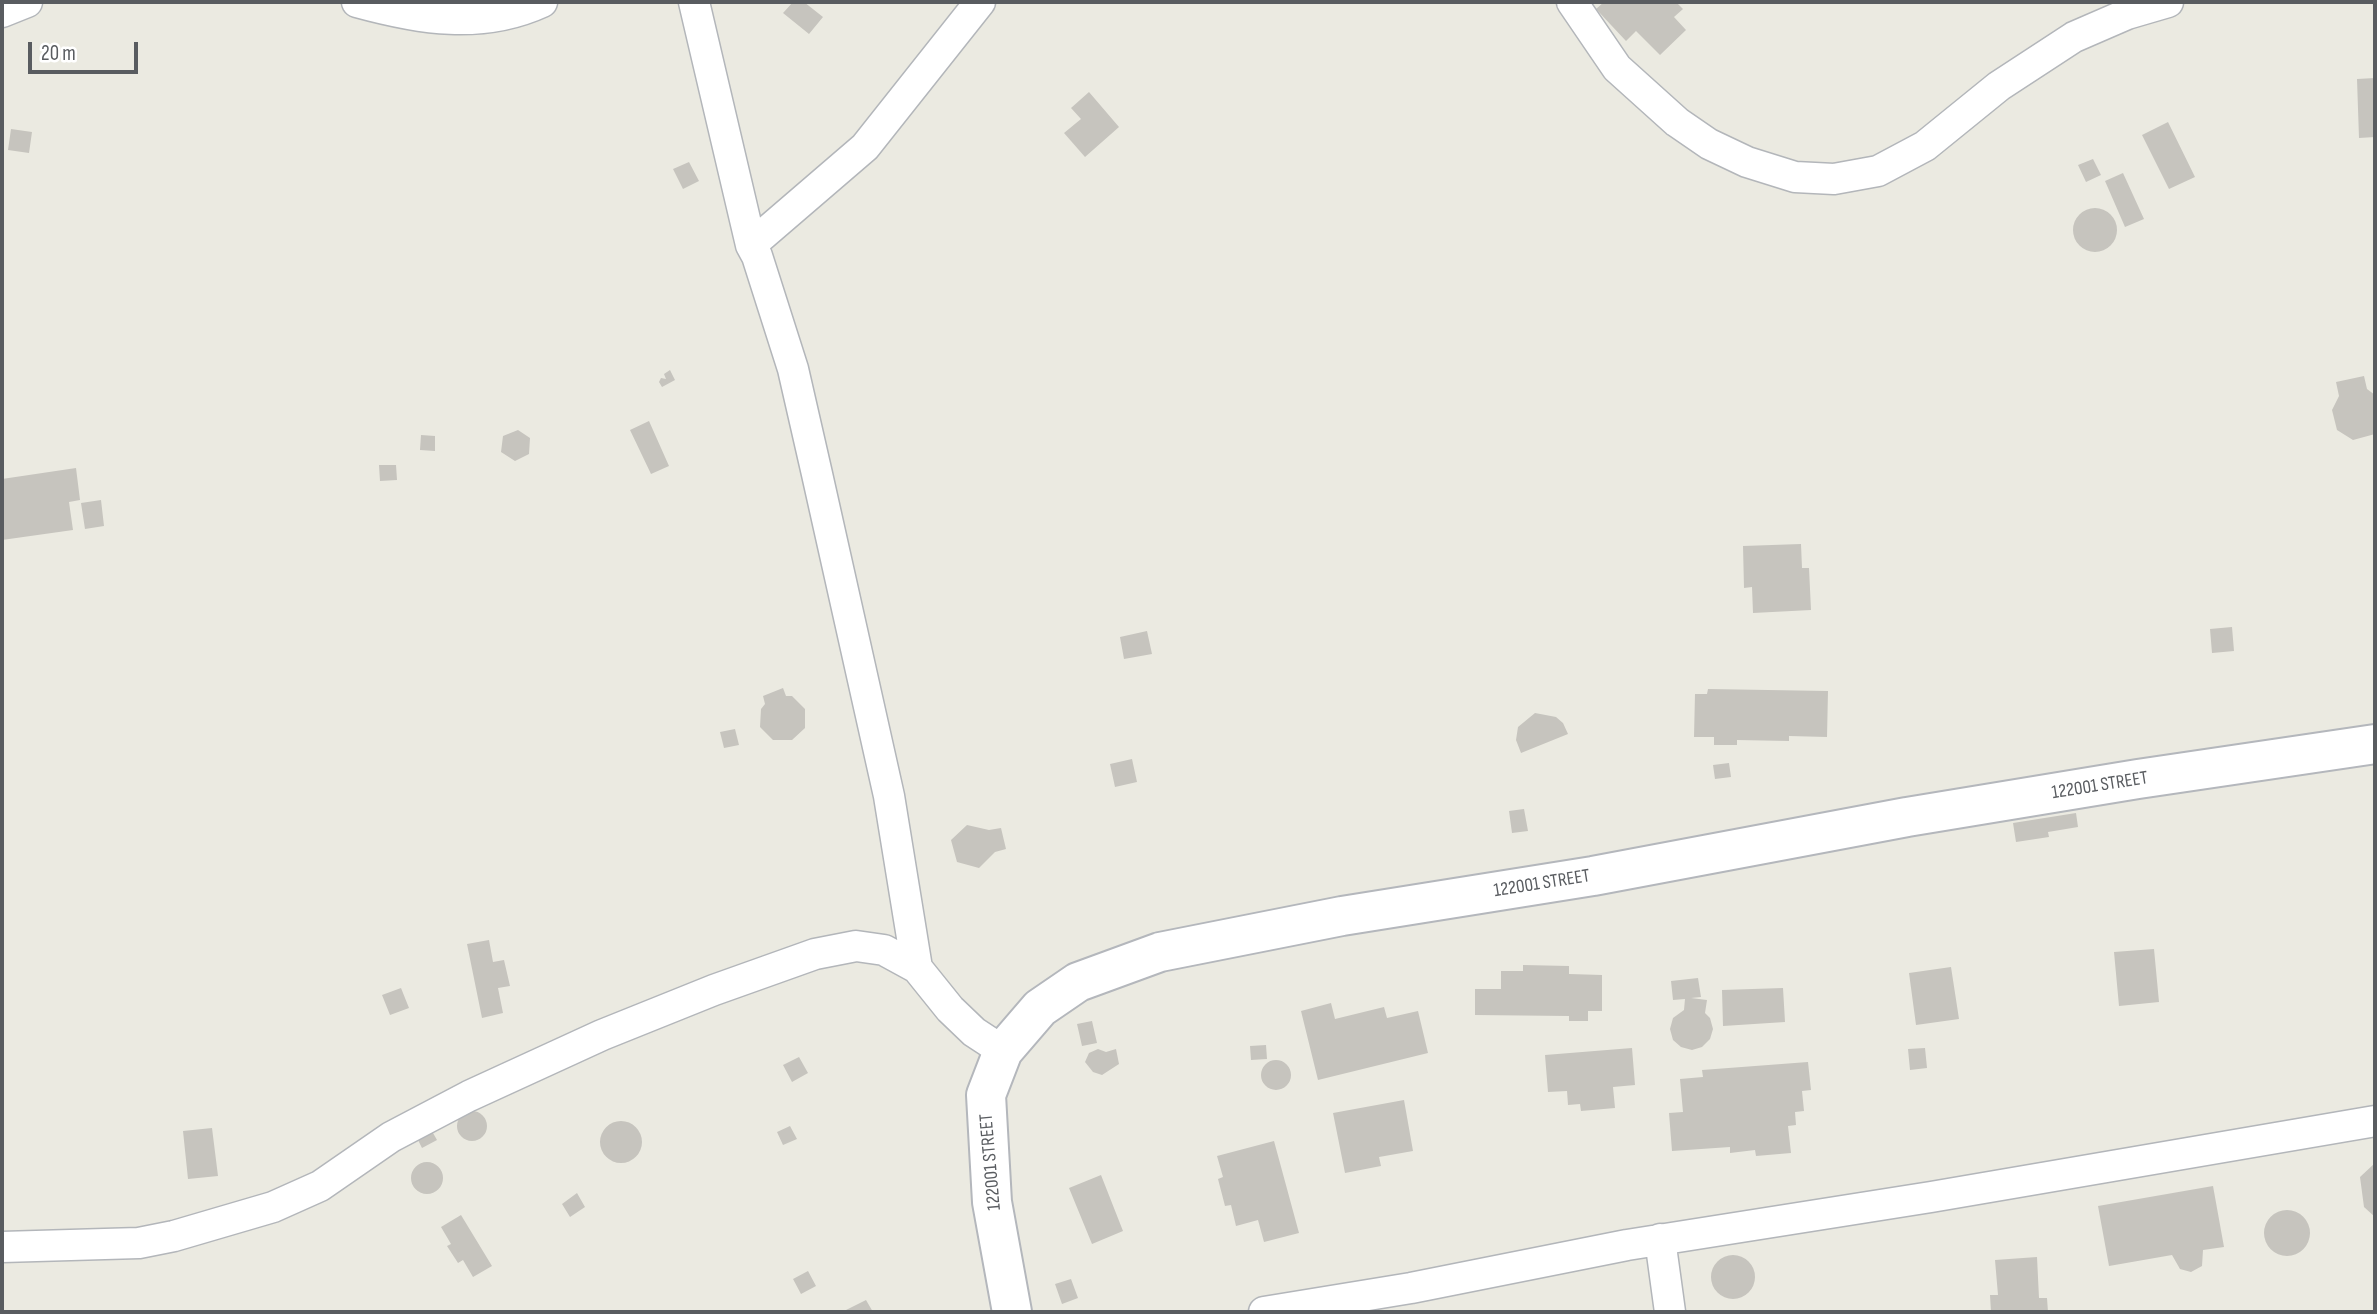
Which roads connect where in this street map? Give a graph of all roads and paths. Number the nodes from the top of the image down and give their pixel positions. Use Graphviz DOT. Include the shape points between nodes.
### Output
graph roads {
  1 [pos="27,2"];
  2 [pos="357,2"];
  3 [pos="542,2"];
  4 [pos="694,2"];
  5 [pos="980,2"];
  6 [pos="1572,2"];
  7 [pos="2168,2"];
  8 [pos="2,12"];
  9 [pos="751,245"];
  10 [pos="2375,744"];
  11 [pos="917,968"];
  12 [pos="1003,1051"];
  13 [pos="2375,1121"];
  14 [pos="1660,1239"];
  15 [pos="2,1247"];
  16 [pos="1012,1312"];
  17 [pos="1264,1312"];
  18 [pos="1670,1312"];
  1 -- 8 [label="street"];
  2 -- 3 [label="street" via="435,19 491,19"];
  4 -- 9 [label="street"];
  5 -- 9 [label="street" via="865,147"];
  6 -- 7 [label="street" via="1617,68 1709,144 1795,177 1834,179 1878,172 1925,146 1999,86 2074,37"];
  9 -- 11 [label="street" via="793,369 889,796"];
  10 -- 12 [label="street, 122001 STREET" via="1908,817 1160,952 1078,982 1040,1008"];
  11 -- 12 [label="street" via="950,1009"];
  11 -- 15 [label="street" via="884,950 865,947 815,954 602,1035 469,1096 391,1137 320,1186 273,1207 139,1243"];
  12 -- 16 [label="street, 122001 STREET" via="986,1095 986,1126 992,1202"];
  13 -- 14 [label="street"];
  14 -- 17 [label="street" via="1410,1289"];
  14 -- 18 [label="street"];
}
